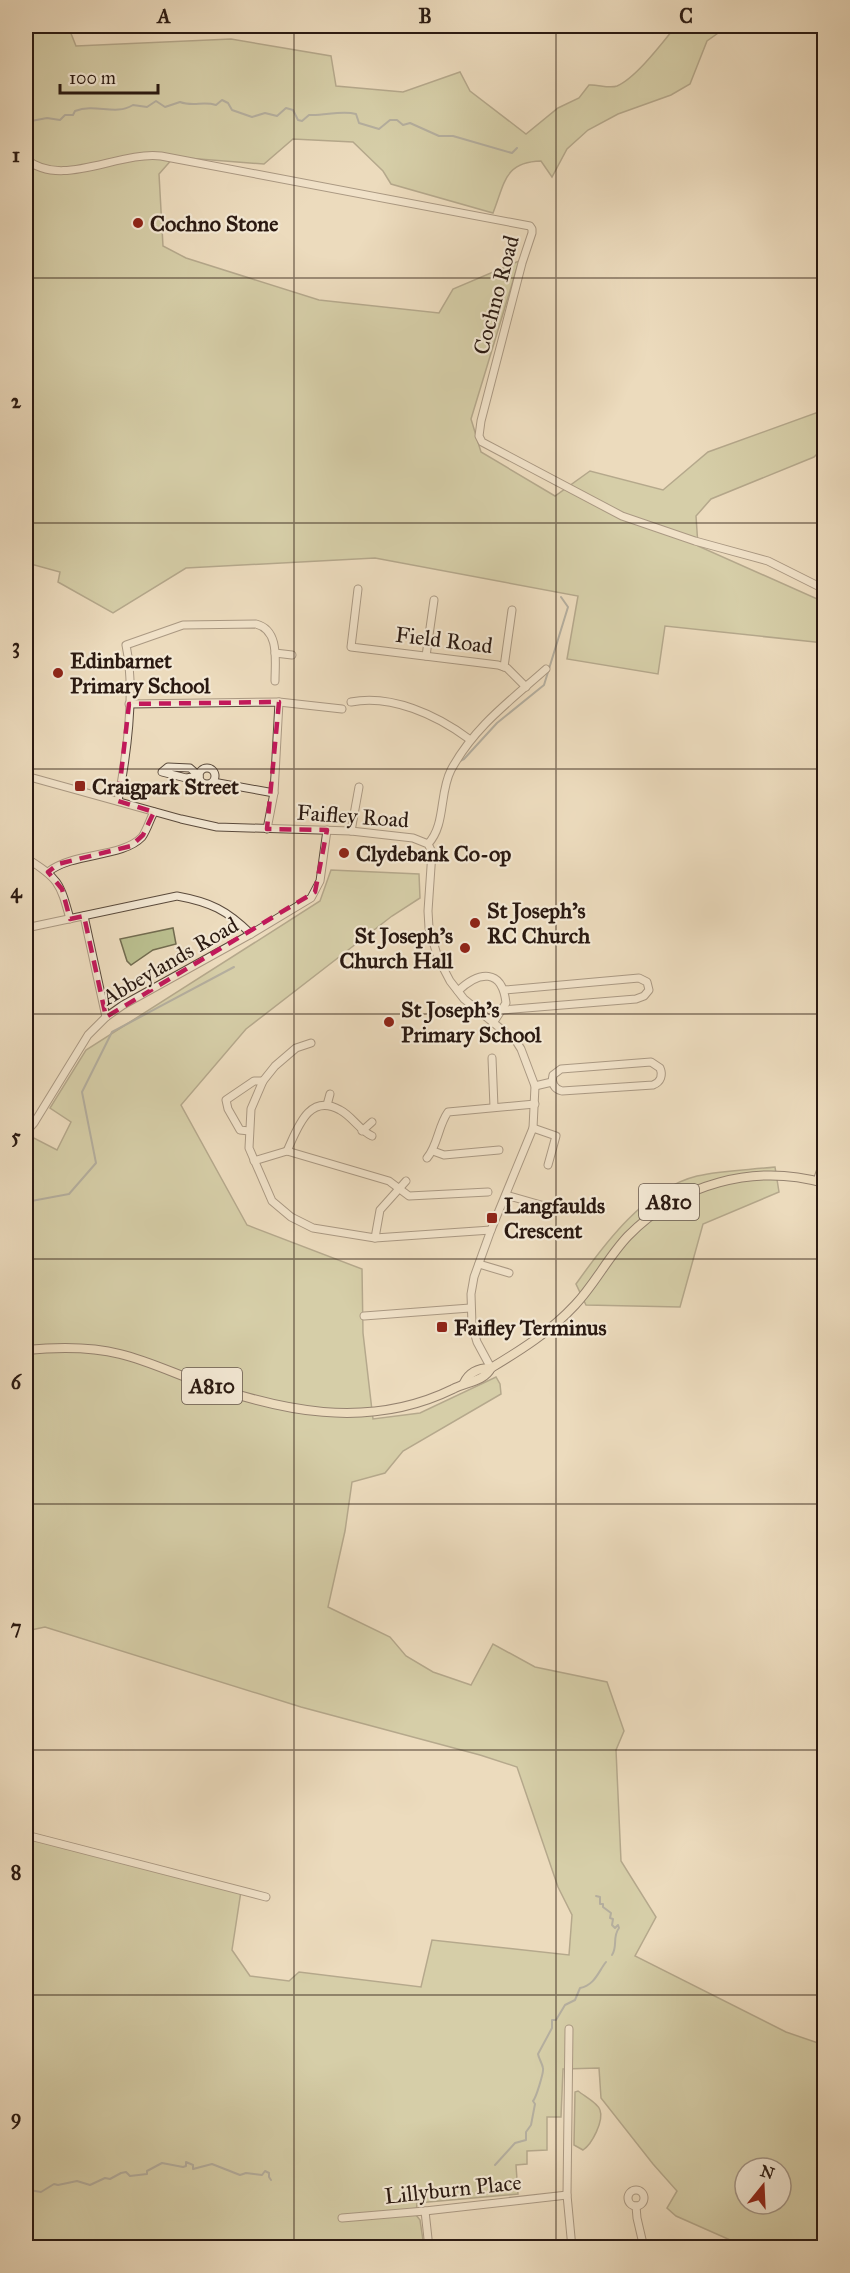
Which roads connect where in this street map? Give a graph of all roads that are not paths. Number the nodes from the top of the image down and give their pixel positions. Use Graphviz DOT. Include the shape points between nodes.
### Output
graph roads {
  1 [pos="26,159"];
  2 [pos="358,589"];
  3 [pos="825,590"];
  4 [pos="434,600"];
  5 [pos="512,610"];
  6 [pos="275,653"];
  7 [pos="292,655"];
  8 [pos="426,656"];
  9 [pos="504,667"];
  10 [pos="546,669"];
  11 [pos="275,681"];
  12 [pos="526,687"];
  13 [pos="279,702"];
  14 [pos="351,702"];
  15 [pos="129,704"];
  16 [pos="342,709"];
  17 [pos="470,739"];
  18 [pos="26,777"];
  19 [pos="213,782"];
  20 [pos="359,787"];
  21 [pos="274,793"];
  22 [pos="118,801"];
  23 [pos="154,812"];
  24 [pos="267,829"];
  25 [pos="327,830"];
  26 [pos="351,831"];
  27 [pos="428,844"];
  28 [pos="26,858"];
  29 [pos="48,872"];
  30 [pos="84,916"];
  31 [pos="70,919"];
  32 [pos="26,928"];
  33 [pos="251,934"];
  34 [pos="504,990"];
  35 [pos="458,991"];
  36 [pos="503,1010"];
  37 [pos="106,1017"];
  38 [pos="493,1023"];
  39 [pos="311,1043"];
  40 [pos="492,1058"];
  41 [pos="263,1081"];
  42 [pos="552,1082"];
  43 [pos="535,1086"];
  44 [pos="330,1094"];
  45 [pos="536,1104"];
  46 [pos="327,1105"];
  47 [pos="494,1107"];
  48 [pos="372,1122"];
  49 [pos="533,1128"];
  50 [pos="249,1131"];
  51 [pos="362,1131"];
  52 [pos="26,1132"];
  53 [pos="372,1136"];
  54 [pos="499,1150"];
  55 [pos="287,1151"];
  56 [pos="433,1151"];
  57 [pos="427,1158"];
  58 [pos="825,1160"];
  59 [pos="254,1161"];
  60 [pos="548,1165"];
  61 [pos="406,1181"];
  62 [pos="821,1182"];
  63 [pos="399,1188"];
  64 [pos="488,1192"];
  65 [pos="506,1195"];
  66 [pos="548,1207"];
  67 [pos="491,1230"];
  68 [pos="375,1238"];
  69 [pos="479,1264"];
  70 [pos="509,1273"];
  71 [pos="470,1308"];
  72 [pos="364,1316"];
  73 [pos="26,1350"];
  74 [pos="483,1354"];
  75 [pos="491,1368"];
  76 [pos="478,1370"];
  77 [pos="464,1383"];
  78 [pos="26,1835"];
  79 [pos="266,1897"];
  80 [pos="569,2029"];
  81 [pos="567,2195"];
  82 [pos="636,2206"];
  83 [pos="425,2211"];
  84 [pos="342,2218"];
  85 [pos="429,2247"];
  86 [pos="572,2247"];
  87 [pos="645,2247"];
  88 [pos="670,2247"];
  1 -- 3 [label="street, Cochno Road" via="57,171 146,154 530,226 532,233 481,421 482,442 622,516 768,561"];
  2 -- 8 [label="street, Field Road" via="351,646"];
  4 -- 8 [label="street"];
  5 -- 9 [label="street"];
  6 -- 7 [label="street"];
  6 -- 11 [label="street"];
  6 -- 15 [label="street" via="271,632 261,625 183,625 126,645"];
  8 -- 9 [label="street, Field Road"];
  9 -- 12 [label="street, Field Road"];
  10 -- 12 [label="street"];
  12 -- 17 [label="street" via="493,713"];
  13 -- 15 [label="street"];
  13 -- 16 [label="street"];
  13 -- 21 [label="street"];
  14 -- 17 [label="street" via="374,700 414,709"];
  15 -- 22 [label="street" via="128,745"];
  17 -- 27 [label="street" via="446,779 437,828"];
  18 -- 22 [label="street, Faifley Road"];
  19 -- 19 [label="street" via="203,783 199,776 202,769 210,768 216,774"];
  19 -- 21 [label="street"];
  20 -- 26 [label="street"];
  21 -- 24 [label="street"];
  22 -- 23 [label="street, Faifley Road"];
  23 -- 24 [label="street, Faifley Road" via="217,826"];
  23 -- 29 [label="street" via="143,835 131,846 58,864"];
  24 -- 25 [label="street, Faifley Road"];
  25 -- 26 [label="street, Faifley Road"];
  25 -- 33 [label="street, Abbeylands Road" via="315,892 304,903"];
  26 -- 27 [label="street, Faifley Road" via="413,838"];
  27 -- 35 [label="street, Faifley Road" via="433,861 429,928 438,958"];
  28 -- 29 [label="street"];
  29 -- 31 [label="street" via="62,889"];
  30 -- 31 [label="street"];
  30 -- 33 [label="street" via="177,896 219,908"];
  30 -- 37 [label="street"];
  31 -- 32 [label="street"];
  33 -- 37 [label="street, Abbeylands Road"];
  34 -- 35 [label="street" via="495,979 481,976"];
  34 -- 36 [label="street"];
  34 -- 36 [label="street" via="639,978 648,982 649,990 636,999"];
  35 -- 38 [label="street, Faifley Road"];
  36 -- 38 [label="street"];
  37 -- 52 [label="street, Abbeylands Road" via="88,1035"];
  38 -- 43 [label="street, Faifley Road" via="521,1048"];
  39 -- 41 [label="street" via="292,1052"];
  40 -- 47 [label="street"];
  41 -- 50 [label="street" via="251,1109"];
  41 -- 50 [label="street" via="254,1081 226,1100 240,1130"];
  42 -- 42 [label="street" via="553,1075 561,1069 651,1062 662,1075 653,1085 566,1091"];
  42 -- 43 [label="street"];
  43 -- 45 [label="street, Faifley Road"];
  44 -- 46 [label="street"];
  45 -- 47 [label="street"];
  45 -- 49 [label="street, Faifley Road"];
  46 -- 51 [label="street" via="341,1110"];
  46 -- 55 [label="street" via="313,1108 303,1116"];
  47 -- 56 [label="street" via="448,1112"];
  48 -- 51 [label="street"];
  49 -- 60 [label="street" via="556,1136"];
  49 -- 65 [label="street, Faifley Road"];
  50 -- 59 [label="street"];
  51 -- 53 [label="street"];
  54 -- 56 [label="street" via="444,1155"];
  55 -- 59 [label="street"];
  55 -- 63 [label="street" via="389,1180"];
  56 -- 57 [label="street"];
  58 -- 62 [label="street"];
  59 -- 68 [label="street" via="272,1201 291,1217 313,1228"];
  61 -- 63 [label="street"];
  62 -- 75 [label="main road, A810" via="772,1175 743,1177 711,1184 662,1206 626,1238 560,1320"];
  63 -- 64 [label="street" via="414,1197"];
  63 -- 68 [label="street" via="380,1210"];
  65 -- 66 [label="street"];
  65 -- 67 [label="street, Faifley Road"];
  67 -- 68 [label="street"];
  67 -- 69 [label="street, Faifley Road"];
  69 -- 70 [label="street"];
  69 -- 71 [label="street, Faifley Road"];
  71 -- 72 [label="street"];
  71 -- 74 [label="street, Faifley Road"];
  73 -- 77 [label="main road, A810" via="71,1347 119,1354 241,1395 333,1414 400,1408"];
  74 -- 75 [label="street, Faifley Road"];
  74 -- 76 [label="street"];
  75 -- 76 [label="main road, A810"];
  75 -- 77 [label="main road, A810" via="472,1382"];
  76 -- 77 [label="main road, A810" via="467,1376"];
  78 -- 79 [label="street"];
  80 -- 81 [label="street"];
  81 -- 83 [label="street, Lillyburn Place"];
  81 -- 86 [label="street"];
  82 -- 87 [label="street"];
  83 -- 84 [label="street, Lillyburn Place"];
  83 -- 85 [label="street"];
  87 -- 88 [label="street"];
}
